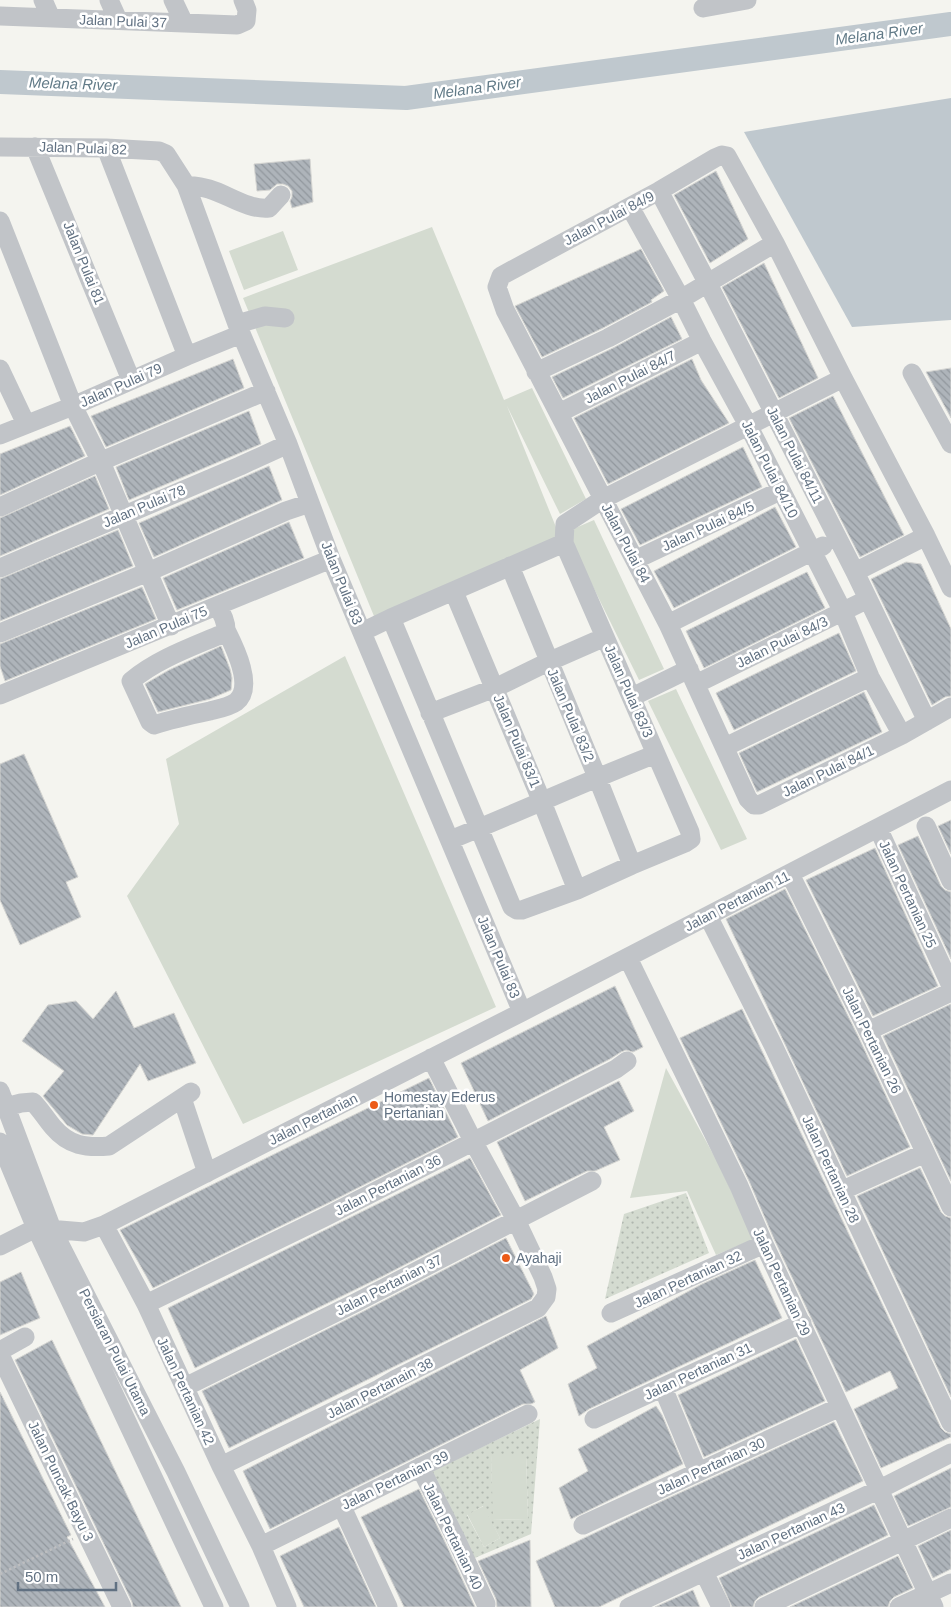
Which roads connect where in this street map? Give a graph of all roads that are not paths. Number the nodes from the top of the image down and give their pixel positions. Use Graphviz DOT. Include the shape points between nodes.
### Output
graph roads {
  1 [pos="43,0"];
  2 [pos="109,0"];
  3 [pos="173,0"];
  4 [pos="242,0"];
  5 [pos="747,0"];
  6 [pos="703,8"];
  7 [pos="0,16"];
  8 [pos="51,18"];
  9 [pos="118,20"];
  10 [pos="184,23"];
  11 [pos="0,146"];
  12 [pos="35,146"];
  13 [pos="106,148"];
  14 [pos="166,154"];
  15 [pos="186,185"];
  16 [pos="659,191"];
  17 [pos="281,195"];
  18 [pos="630,207"];
  19 [pos="0,221"];
  20 [pos="775,243"];
  21 [pos="497,282"];
  22 [pos="708,282"];
  23 [pos="681,299"];
  24 [pos="285,318"];
  25 [pos="239,329"];
  26 [pos="702,341"];
  27 [pos="187,356"];
  28 [pos="0,369"];
  29 [pos="536,372"];
  30 [pos="912,373"];
  31 [pos="843,378"];
  32 [pos="131,380"];
  33 [pos="266,391"];
  34 [pos="72,406"];
  35 [pos="559,413"];
  36 [pos="773,414"];
  37 [pos="26,424"];
  38 [pos="749,427"];
  39 [pos="0,435"];
  40 [pos="288,444"];
  41 [pos="951,444"];
  42 [pos="101,462"];
  43 [pos="780,491"];
  44 [pos="603,499"];
  45 [pos="310,503"];
  46 [pos="0,506"];
  47 [pos="123,515"];
  48 [pos="926,536"];
  49 [pos="837,539"];
  50 [pos="564,544"];
  51 [pos="812,552"];
  52 [pos="331,559"];
  53 [pos="635,560"];
  54 [pos="510,566"];
  55 [pos="0,568"];
  56 [pos="148,572"];
  57 [pos="855,572"];
  58 [pos="951,588"];
  59 [pos="454,592"];
  60 [pos="868,599"];
  61 [pos="217,606"];
  62 [pos="843,612"];
  63 [pos="391,618"];
  64 [pos="668,624"];
  65 [pos="171,626"];
  66 [pos="226,630"];
  67 [pos="362,632"];
  68 [pos="0,633"];
  69 [pos="605,637"];
  70 [pos="548,662"];
  71 [pos="692,676"];
  72 [pos="870,677"];
  73 [pos="494,688"];
  74 [pos="1,692"];
  75 [pos="632,697"];
  76 [pos="951,707"];
  77 [pos="430,713"];
  78 [pos="927,721"];
  79 [pos="902,735"];
  80 [pos="725,747"];
  81 [pos="656,754"];
  82 [pos="597,777"];
  83 [pos="951,790"];
  84 [pos="542,802"];
  85 [pos="754,805"];
  86 [pos="926,826"];
  87 [pos="479,828"];
  88 [pos="878,828"];
  89 [pos="450,840"];
  90 [pos="632,865"];
  91 [pos="790,874"];
  92 [pos="951,881"];
  93 [pos="576,890"];
  94 [pos="708,916"];
  95 [pos="628,958"];
  96 [pos="951,987"];
  97 [pos="522,1012"];
  98 [pos="868,1031"];
  99 [pos="432,1058"];
  100 [pos="627,1061"];
  101 [pos="3,1100"];
  102 [pos="473,1141"];
  103 [pos="0,1142"];
  104 [pos="926,1152"];
  105 [pos="207,1173"];
  106 [pos="592,1182"];
  107 [pos="841,1191"];
  108 [pos="951,1207"];
  109 [pos="516,1220"];
  110 [pos="104,1225"];
  111 [pos="44,1228"];
  112 [pos="764,1244"];
  113 [pos="0,1245"];
  114 [pos="146,1304"];
  115 [pos="611,1313"];
  116 [pos="802,1322"];
  117 [pos="25,1337"];
  118 [pos="0,1351"];
  119 [pos="0,1355"];
  120 [pos="185,1387"];
  121 [pos="663,1388"];
  122 [pos="840,1407"];
  123 [pos="528,1414"];
  124 [pos="594,1420"];
  125 [pos="951,1424"];
  126 [pos="951,1453"];
  127 [pos="220,1466"];
  128 [pos="420,1467"];
  129 [pos="698,1472"];
  130 [pos="878,1490"];
  131 [pos="342,1507"];
  132 [pos="951,1518"];
  133 [pos="583,1525"];
  134 [pos="904,1541"];
  135 [pos="261,1546"];
  136 [pos="704,1572"];
  137 [pos="951,1583"];
  138 [pos="931,1600"];
  139 [pos="486,1604"];
  140 [pos="122,1607"];
  141 [pos="214,1607"];
  142 [pos="240,1607"];
  143 [pos="287,1607"];
  144 [pos="388,1607"];
  145 [pos="629,1607"];
  146 [pos="720,1607"];
  147 [pos="764,1607"];
  148 [pos="899,1607"];
  1 -- 8 [label="street"];
  2 -- 9 [label="street"];
  3 -- 10 [label="street"];
  4 -- 10 [label="street, Jalan Pulai 37" via="247,10 246,21 237,25"];
  5 -- 6 [label="street"];
  7 -- 8 [label="street, Jalan Pulai 37"];
  8 -- 9 [label="street, Jalan Pulai 37"];
  9 -- 10 [label="street, Jalan Pulai 37"];
  11 -- 12 [label="street, Jalan Pulai 82"];
  12 -- 13 [label="street, Jalan Pulai 82"];
  12 -- 32 [label="street, Jalan Pulai 81"];
  13 -- 14 [label="street, Jalan Pulai 82"];
  13 -- 27 [label="street"];
  14 -- 15 [label="street, Jalan Pulai 83"];
  15 -- 17 [label="street" via="210,189 264,209"];
  15 -- 25 [label="street, Jalan Pulai 83"];
  16 -- 18 [label="street, Jalan Pulai 84/9"];
  16 -- 20 [label="street, Jalan Pulai 84/9" via="722,155 727,156"];
  16 -- 22 [label="street, Jalan Pulai 84/11"];
  18 -- 21 [label="street, Jalan Pulai 84/9" via="501,276"];
  18 -- 23 [label="street, Jalan Pulai 84/10"];
  19 -- 34 [label="street"];
  20 -- 22 [label="street"];
  20 -- 31 [label="street"];
  21 -- 29 [label="street, Jalan Pulai 84" via="505,310"];
  22 -- 23 [label="street"];
  22 -- 36 [label="street, Jalan Pulai 84/11"];
  23 -- 26 [label="street, Jalan Pulai 84/10"];
  23 -- 29 [label="street"];
  24 -- 25 [label="street, Jalan Pulai 79" via="265,316"];
  25 -- 27 [label="street, Jalan Pulai 79"];
  25 -- 33 [label="street, Jalan Pulai 83"];
  26 -- 35 [label="street, Jalan Pulai 84/7"];
  26 -- 38 [label="street, Jalan Pulai 84/10"];
  27 -- 32 [label="street, Jalan Pulai 79"];
  28 -- 37 [label="street"];
  29 -- 35 [label="street, Jalan Pulai 84"];
  30 -- 41 [label="street"];
  31 -- 36 [label="street"];
  31 -- 48 [label="street"];
  32 -- 34 [label="street, Jalan Pulai 79"];
  33 -- 40 [label="street, Jalan Pulai 83"];
  33 -- 42 [label="street"];
  34 -- 37 [label="street, Jalan Pulai 79"];
  34 -- 42 [label="street"];
  35 -- 44 [label="street, Jalan Pulai 84"];
  36 -- 38 [label="street"];
  36 -- 49 [label="street, Jalan Pulai 84/11"];
  37 -- 39 [label="street, Jalan Pulai 79"];
  38 -- 43 [label="street, Jalan Pulai 84/10"];
  38 -- 44 [label="street"];
  40 -- 45 [label="street, Jalan Pulai 83"];
  40 -- 47 [label="street, Jalan Pulai 78"];
  42 -- 46 [label="street"];
  42 -- 47 [label="street"];
  43 -- 51 [label="street, Jalan Pulai 84/10"];
  43 -- 53 [label="street, Jalan Pulai 84/5"];
  44 -- 50 [label="street" via="565,524"];
  44 -- 53 [label="street, Jalan Pulai 84"];
  45 -- 52 [label="street, Jalan Pulai 83"];
  45 -- 56 [label="street"];
  47 -- 55 [label="street, Jalan Pulai 78"];
  47 -- 56 [label="street"];
  48 -- 57 [label="street"];
  48 -- 58 [label="street"];
  49 -- 51 [label="street"];
  49 -- 57 [label="street, Jalan Pulai 84/11"];
  50 -- 54 [label="street"];
  50 -- 69 [label="street, Jalan Pulai 83/3"];
  51 -- 62 [label="street, Jalan Pulai 84/10"];
  51 -- 64 [label="street"];
  52 -- 61 [label="street, Jalan Pulai 75"];
  52 -- 67 [label="street, Jalan Pulai 83"];
  53 -- 64 [label="street, Jalan Pulai 84"];
  54 -- 59 [label="street"];
  54 -- 70 [label="street, Jalan Pulai 83/2"];
  56 -- 65 [label="street"];
  56 -- 68 [label="street"];
  57 -- 60 [label="street, Jalan Pulai 84/11"];
  59 -- 63 [label="street"];
  59 -- 73 [label="street, Jalan Pulai 83/1"];
  60 -- 62 [label="street, Jalan Pulai 84/3"];
  60 -- 78 [label="street, Jalan Pulai 84/11"];
  61 -- 65 [label="street, Jalan Pulai 75"];
  61 -- 66 [label="street"];
  62 -- 71 [label="street, Jalan Pulai 84/3"];
  62 -- 72 [label="street, Jalan Pulai 84/10"];
  63 -- 67 [label="street"];
  63 -- 77 [label="street"];
  64 -- 71 [label="street, Jalan Pulai 84"];
  65 -- 74 [label="street, Jalan Pulai 75"];
  66 -- 66 [label="street" via="244,676 243,690 236,702 154,725 150,722 132,681 155,665"];
  67 -- 89 [label="street, Jalan Pulai 83"];
  69 -- 70 [label="street"];
  69 -- 75 [label="street, Jalan Pulai 83/3"];
  70 -- 73 [label="street"];
  70 -- 82 [label="street, Jalan Pulai 83/2"];
  71 -- 75 [label="street, Jalan Pulai 84/3"];
  71 -- 80 [label="street, Jalan Pulai 84"];
  72 -- 79 [label="street, Jalan Pulai 84/10"];
  72 -- 80 [label="street"];
  73 -- 77 [label="street"];
  73 -- 84 [label="street, Jalan Pulai 83/1"];
  75 -- 81 [label="street, Jalan Pulai 83/3"];
  76 -- 78 [label="street"];
  77 -- 87 [label="street"];
  78 -- 79 [label="street"];
  79 -- 85 [label="street, Jalan Pulai 84/1"];
  80 -- 85 [label="street, Jalan Pulai 84" via="748,799"];
  81 -- 82 [label="street"];
  81 -- 90 [label="street, Jalan Pulai 83/3" via="691,839"];
  82 -- 84 [label="street"];
  82 -- 90 [label="street, Jalan Pulai 83/2"];
  83 -- 88 [label="street, Jalan Pertanian 11"];
  84 -- 87 [label="street"];
  84 -- 93 [label="street, Jalan Pulai 83/1"];
  86 -- 92 [label="street"];
  87 -- 89 [label="street"];
  87 -- 93 [label="street" via="512,907 522,910"];
  88 -- 91 [label="street, Jalan Pertanian 11"];
  88 -- 96 [label="street, Jalan Pertanian 25"];
  89 -- 97 [label="street, Jalan Pulai 83"];
  90 -- 93 [label="street"];
  91 -- 94 [label="street, Jalan Pertanian 11"];
  91 -- 98 [label="street, Jalan Pertanian 26"];
  94 -- 95 [label="street, Jalan Pertanian 11"];
  94 -- 107 [label="street, Jalan Pertanian 28"];
  95 -- 97 [label="street, Jalan Pertanian 11"];
  95 -- 112 [label="street, Jalan Pertanian 29"];
  96 -- 98 [label="street"];
  97 -- 99 [label="street, Jalan Pertanian"];
  98 -- 104 [label="street, Jalan Pertanian 26"];
  99 -- 102 [label="street"];
  99 -- 105 [label="street, Jalan Pertanian"];
  100 -- 102 [label="street, Jalan Pertanian 36"];
  101 -- 105 [label="street" via="33,1102 66,1140 93,1148 109,1146 186,1095"];
  101 -- 111 [label="street, Persiaran Pulai Utama"];
  102 -- 109 [label="street"];
  102 -- 114 [label="street, Jalan Pertanian 36"];
  103 -- 111 [label="street, Persiaran Pulai Utama"];
  104 -- 107 [label="street"];
  104 -- 108 [label="street, Jalan Pertanian 26"];
  105 -- 110 [label="street, Jalan Pertanian"];
  106 -- 109 [label="street, Jalan Pertanian 37"];
  107 -- 125 [label="street, Jalan Pertanian 28"];
  109 -- 120 [label="street, Jalan Pertanian 37"];
  109 -- 127 [label="street, Jalan Pertanain 38" via="548,1289 538,1308"];
  110 -- 111 [label="street" via="84,1232"];
  110 -- 114 [label="street, Jalan Pertanian 42"];
  111 -- 113 [label="street"];
  111 -- 141 [label="street, Persiaran Pulai Utama"];
  111 -- 142 [label="street, Persiaran Pulai Utama" via="176,1472"];
  112 -- 115 [label="street, Jalan Pertanian 32"];
  112 -- 116 [label="street, Jalan Pertanian 29"];
  114 -- 120 [label="street, Jalan Pertanian 42"];
  116 -- 121 [label="street, Jalan Pertanian 31"];
  116 -- 122 [label="street, Jalan Pertanian 29"];
  117 -- 118 [label="street"];
  119 -- 140 [label="street, Jalan Puncak Bayu 3"];
  120 -- 127 [label="street, Jalan Pertanian 42"];
  121 -- 124 [label="street, Jalan Pertanian 31"];
  121 -- 129 [label="street"];
  122 -- 129 [label="street, Jalan Pertanian 30"];
  122 -- 130 [label="street, Jalan Pertanian 29"];
  123 -- 128 [label="street, Jalan Pertanian 39"];
  126 -- 130 [label="street, Jalan Pertanian 43"];
  127 -- 135 [label="street, Jalan Pertanian 42"];
  128 -- 131 [label="street, Jalan Pertanian 39"];
  128 -- 139 [label="street, Jalan Pertanian 40"];
  129 -- 133 [label="street, Jalan Pertanian 30"];
  130 -- 134 [label="street, Jalan Pertanian 29"];
  130 -- 136 [label="street, Jalan Pertanian 43"];
  131 -- 135 [label="street, Jalan Pertanian 39"];
  131 -- 144 [label="street"];
  132 -- 134 [label="street"];
  134 -- 138 [label="street, Jalan Pertanian 29"];
  134 -- 147 [label="street"];
  135 -- 143 [label="street, Jalan Pertanian 42"];
  136 -- 145 [label="street, Jalan Pertanian 43"];
  136 -- 146 [label="street"];
  137 -- 138 [label="street"];
  138 -- 148 [label="street"];
}
